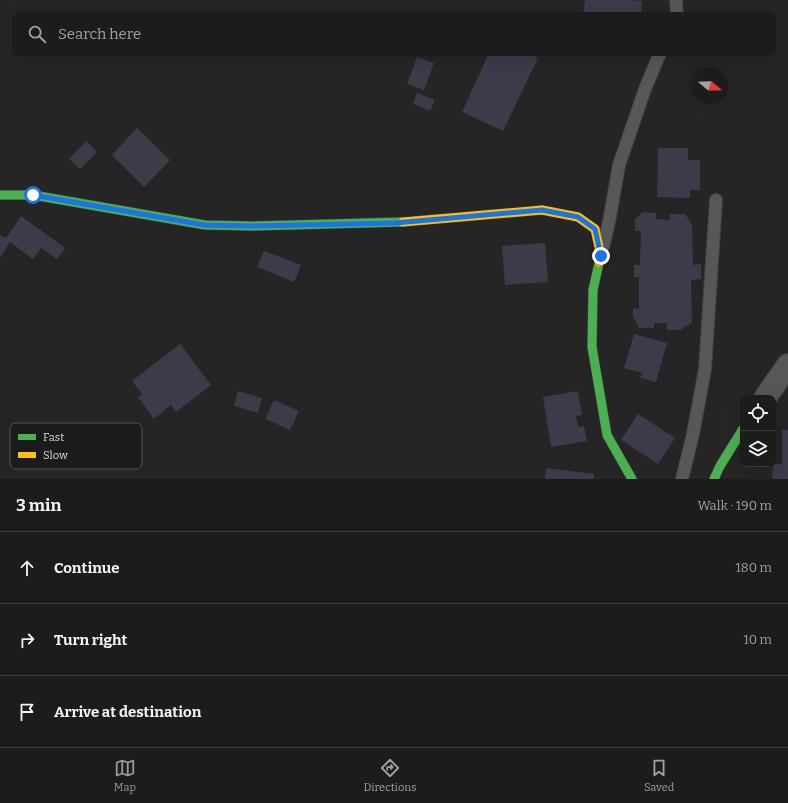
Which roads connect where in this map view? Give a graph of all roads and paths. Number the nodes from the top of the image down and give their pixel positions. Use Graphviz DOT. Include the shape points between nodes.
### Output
graph roads {
  1 [pos="676,0"];
  2 [pos="677,12"];
  3 [pos="659,56"];
  4 [pos="0,195"];
  5 [pos="716,200"];
  6 [pos="601,256"];
  7 [pos="788,365"];
  8 [pos="767,395"];
  9 [pos="742,431"];
  10 [pos="632,479"];
  11 [pos="682,479"];
  12 [pos="714,479"];
  1 -- 2 [label="lane"];
  3 -- 6 [label="lane" via="619,165"];
  4 -- 6 [label="street" via="33,195 204,225 395,223 542,210 578,217 595,229"];
  5 -- 11 [label="lane" via="705,369"];
  6 -- 10 [label="street" via="593,290 592,347 607,435"];
  7 -- 8 [label="street"];
  9 -- 12 [label="street"];
}
